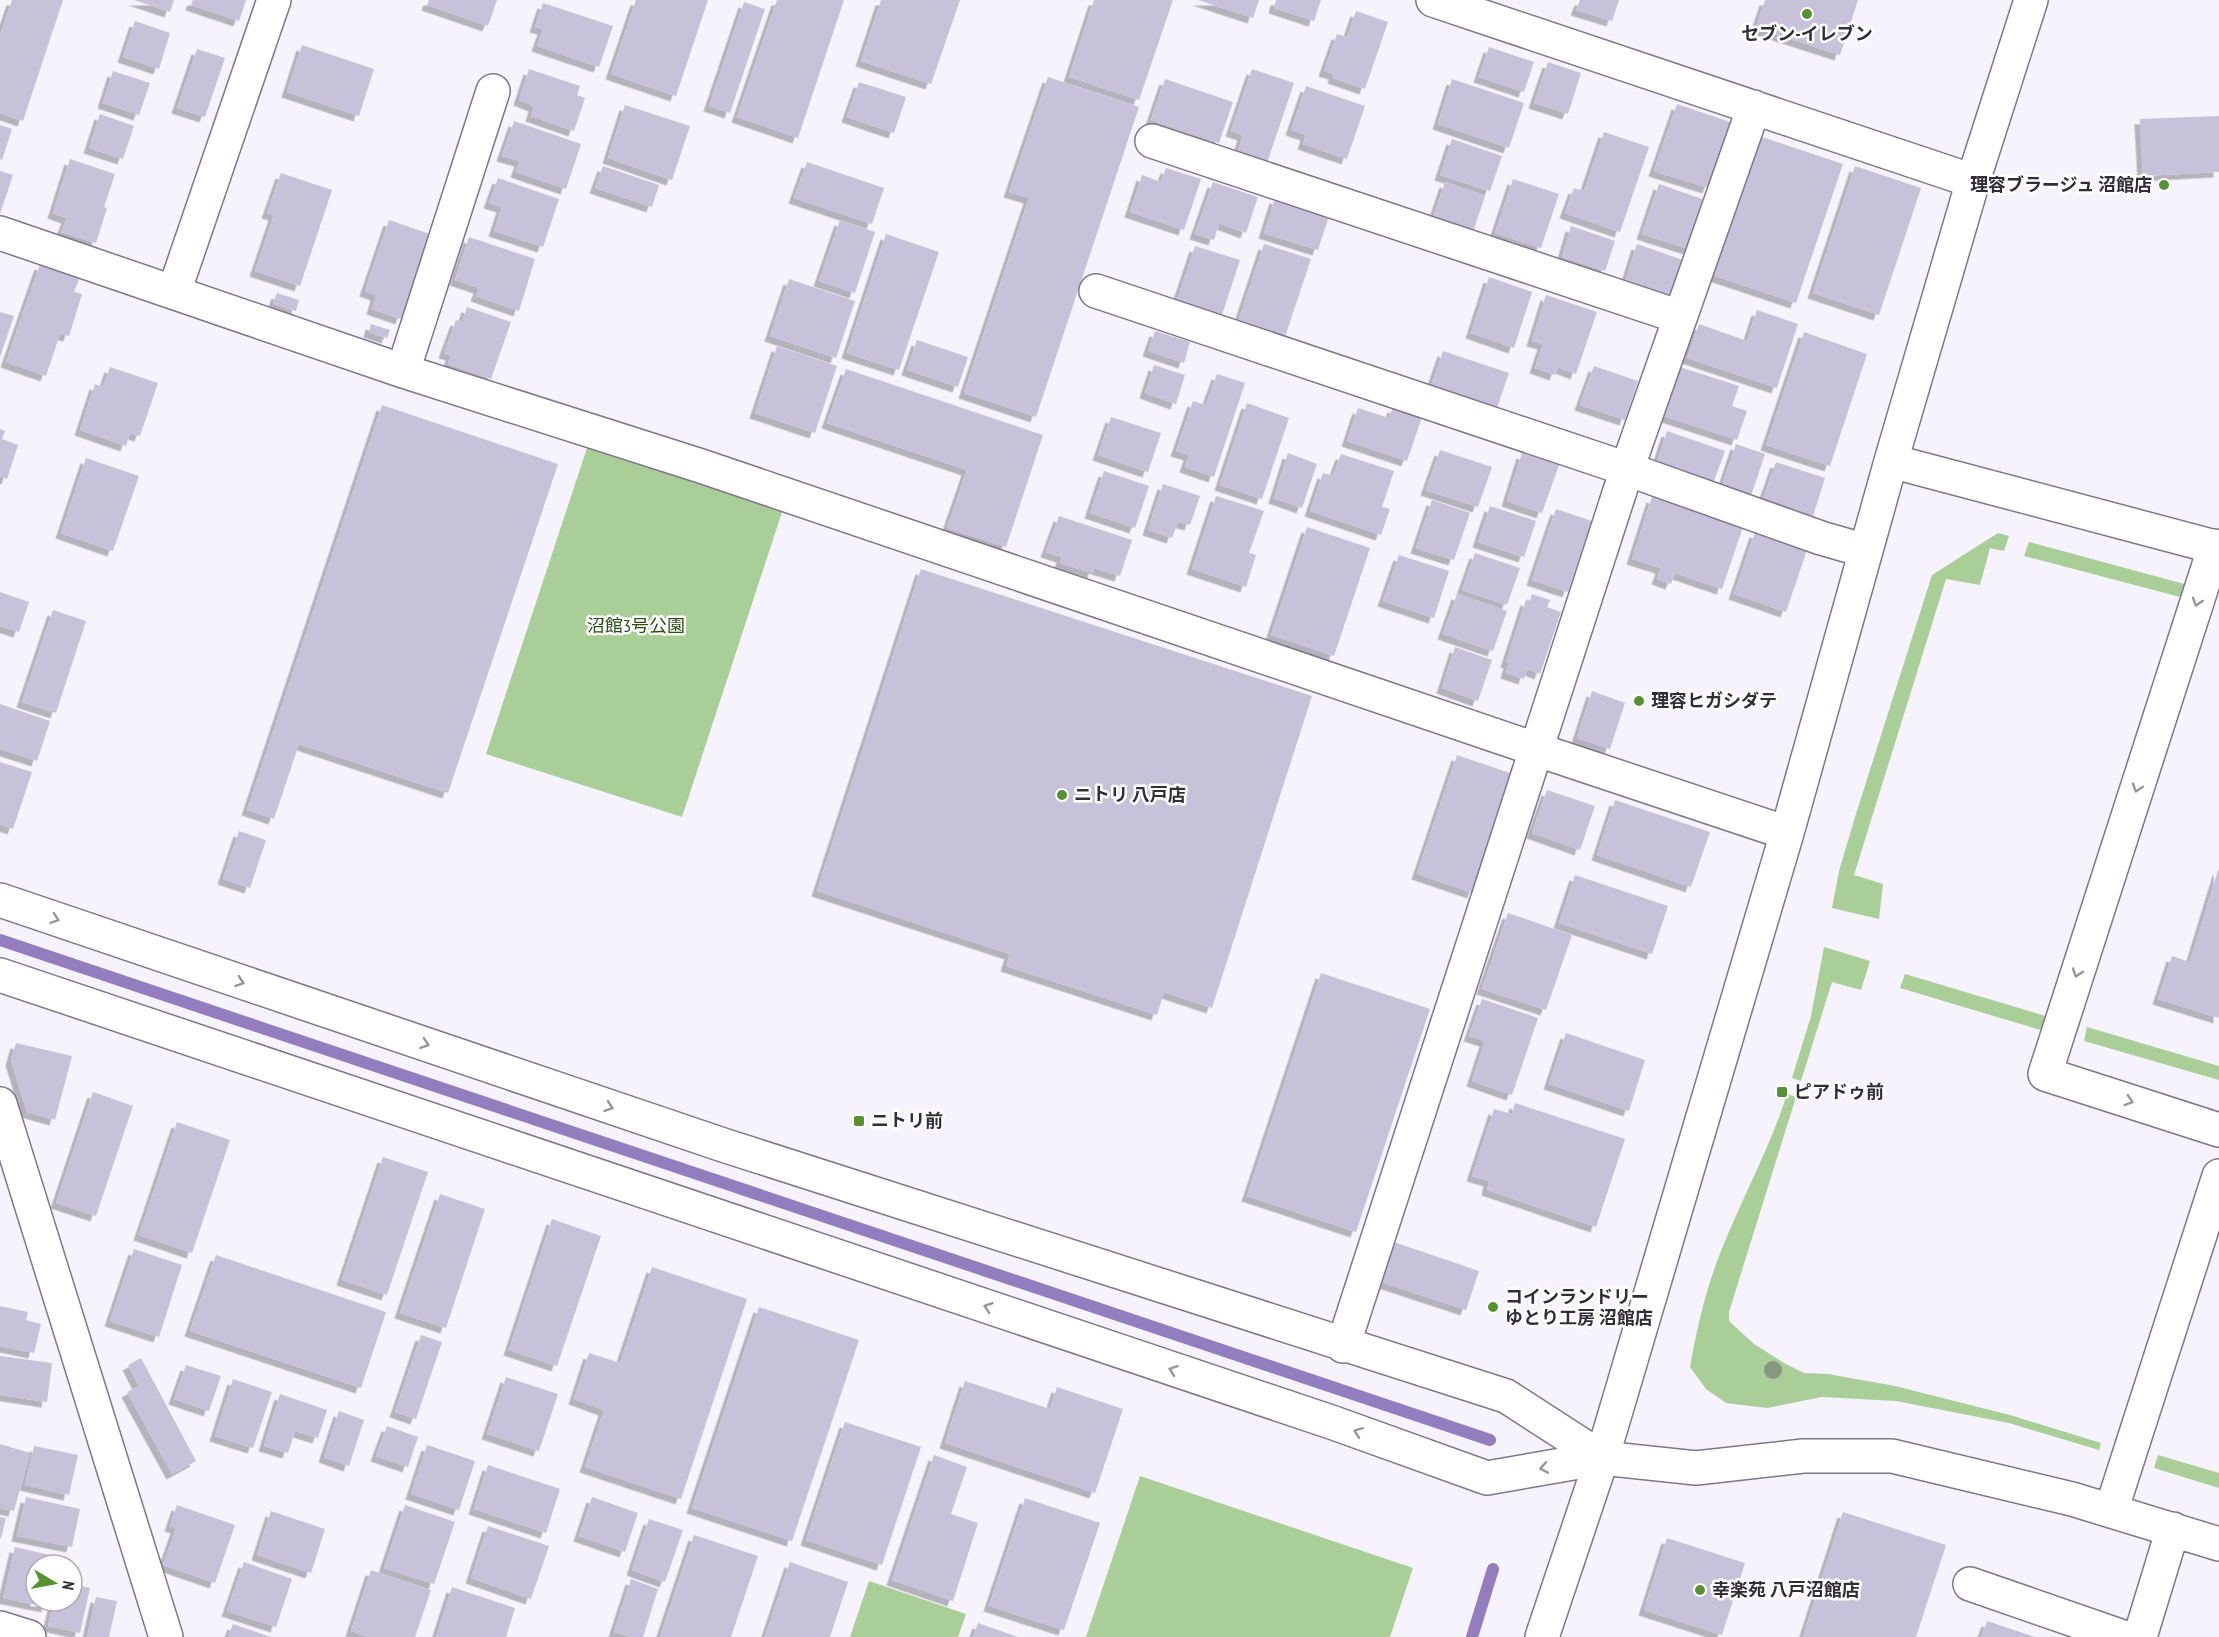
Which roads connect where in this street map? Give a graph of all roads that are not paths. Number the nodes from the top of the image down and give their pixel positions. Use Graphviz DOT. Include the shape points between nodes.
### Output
graph roads {
  1 [pos="274,0"];
  2 [pos="1433,0"];
  3 [pos="2031,0"];
  4 [pos="1506,11"];
  5 [pos="493,91"];
  6 [pos="1754,107"];
  7 [pos="1152,141"];
  8 [pos="1973,181"];
  9 [pos="0,233"];
  10 [pos="1096,291"];
  11 [pos="174,292"];
  12 [pos="1680,317"];
  13 [pos="403,371"];
  14 [pos="1891,461"];
  15 [pos="1627,469"];
  16 [pos="2217,547"];
  17 [pos="1866,551"];
  18 [pos="1535,749"];
  19 [pos="1787,832"];
  20 [pos="0,900"];
  21 [pos="0,975"];
  22 [pos="0,1104"];
  23 [pos="2219,1130"];
  24 [pos="2219,1176"];
  25 [pos="1343,1346"];
  26 [pos="1602,1458"];
  27 [pos="2111,1511"];
  28 [pos="2173,1529"];
  29 [pos="2219,1544"];
  30 [pos="1970,1584"];
  31 [pos="0,1628"];
  32 [pos="29,1637"];
  33 [pos="166,1637"];
  34 [pos="1542,1637"];
  35 [pos="2123,1637"];
  36 [pos="2140,1637"];
  1 -- 11 [label="street"];
  2 -- 4 [label="street"];
  3 -- 8 [label="street"];
  4 -- 6 [label="street"];
  5 -- 13 [label="street"];
  6 -- 8 [label="street"];
  6 -- 12 [label="street"];
  7 -- 12 [label="street"];
  8 -- 14 [label="street"];
  9 -- 11 [label="street"];
  10 -- 15 [label="street"];
  11 -- 13 [label="street"];
  12 -- 15 [label="street"];
  13 -- 18 [label="street" via="701,466"];
  14 -- 16 [label="street"];
  14 -- 17 [label="street"];
  15 -- 17 [label="street"];
  15 -- 18 [label="street"];
  16 -- 23 [label="street, one-way" via="2044,1074"];
  17 -- 19 [label="street"];
  18 -- 19 [label="street"];
  18 -- 25 [label="street"];
  19 -- 26 [label="street"];
  20 -- 25 [label="street, one-way" via="723,1145"];
  26 -- 21 [label="street, one-way" via="1487,1478"];
  22 -- 33 [label="street"];
  24 -- 27 [label="street"];
  25 -- 26 [label="street" via="1506,1396"];
  26 -- 27 [label="street" via="1696,1468 1803,1456 1892,1456"];
  26 -- 34 [label="street"];
  27 -- 28 [label="street"];
  28 -- 29 [label="street"];
  28 -- 36 [label="street"];
  30 -- 35 [label="street"];
  31 -- 32 [label="street"];
}
